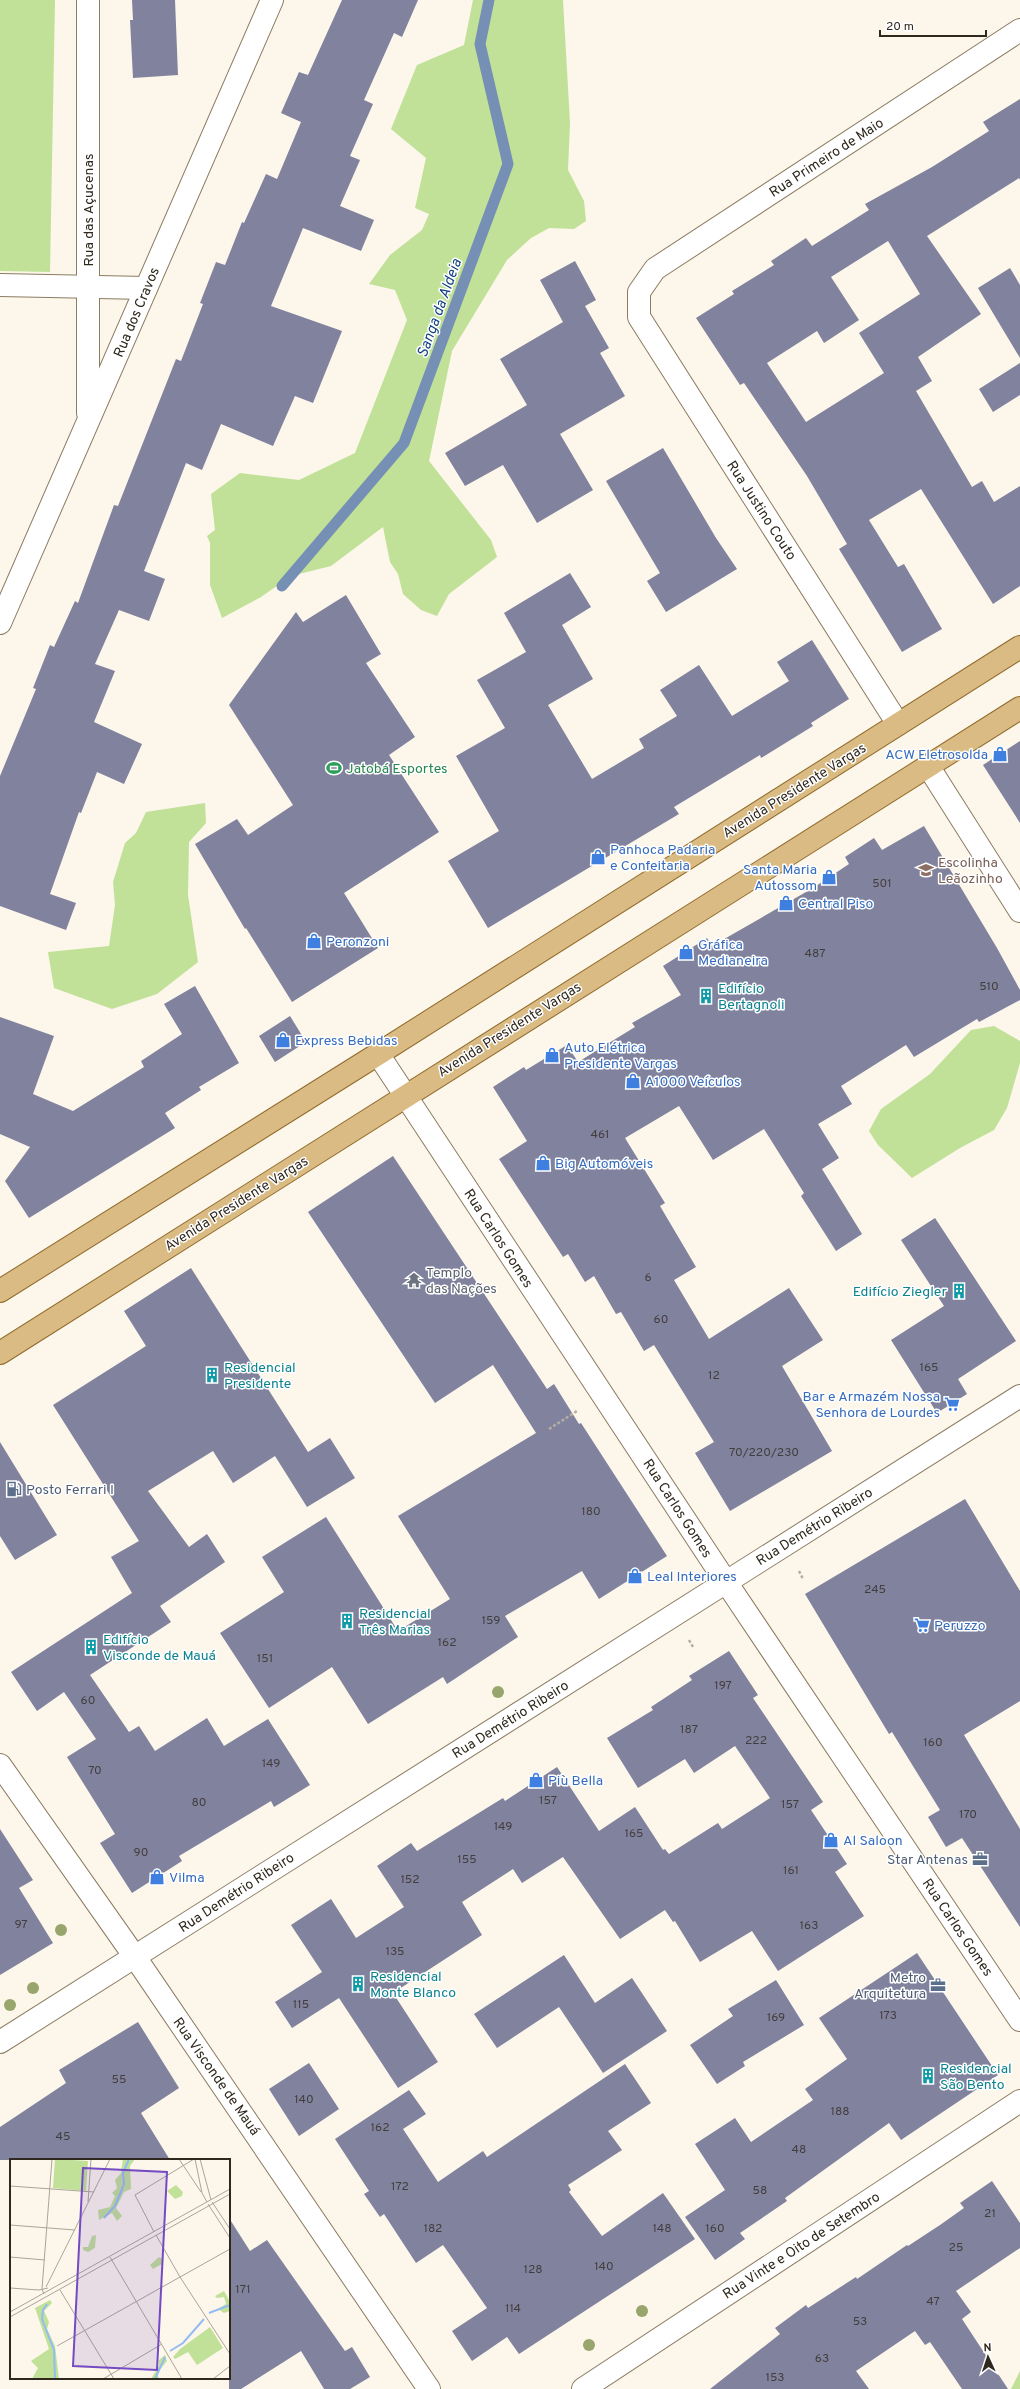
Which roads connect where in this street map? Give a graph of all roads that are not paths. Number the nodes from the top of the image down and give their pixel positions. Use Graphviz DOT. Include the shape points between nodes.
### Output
graph roads {
  1 [pos="88,0"];
  2 [pos="272,0"];
  3 [pos="1020,30"];
  4 [pos="0,285"];
  5 [pos="88,287"];
  6 [pos="146,288"];
  7 [pos="639,292"];
  8 [pos="88,421"];
  9 [pos="0,623"];
  10 [pos="1020,647"];
  11 [pos="1020,708"];
  12 [pos="898,724"];
  13 [pos="928,766"];
  14 [pos="1020,911"];
  15 [pos="378,1054"];
  16 [pos="405,1095"];
  17 [pos="0,1291"];
  18 [pos="0,1353"];
  19 [pos="1020,1396"];
  20 [pos="726,1582"];
  21 [pos="0,1765"];
  22 [pos="135,1957"];
  23 [pos="1020,2020"];
  24 [pos="0,2042"];
  25 [pos="1020,2101"];
  26 [pos="430,2389"];
  27 [pos="583,2389"];
  1 -- 5 [label="street, Rua das Açucenas"];
  2 -- 6 [label="street, Rua dos Cravos"];
  3 -- 7 [label="street, Rua Primeiro de Maio" via="655,269"];
  4 -- 5 [label="street"];
  5 -- 6 [label="street"];
  5 -- 8 [label="street, Rua das Açucenas"];
  6 -- 8 [label="street, Rua dos Cravos"];
  7 -- 12 [label="street, Rua Justino Couto" via="639,317"];
  8 -- 9 [label="street, Rua dos Cravos"];
  10 -- 12 [label="main road, Avenida Presidente Vargas"];
  11 -- 13 [label="main road, Avenida Presidente Vargas"];
  12 -- 15 [label="main road, Avenida Presidente Vargas"];
  13 -- 14 [label="street"];
  13 -- 16 [label="main road, Avenida Presidente Vargas"];
  15 -- 16 [label="street, Rua Carlos Gomes"];
  15 -- 17 [label="main road, Avenida Presidente Vargas"];
  16 -- 18 [label="main road, Avenida Presidente Vargas"];
  16 -- 20 [label="street, Rua Carlos Gomes"];
  19 -- 20 [label="street, Rua Demétrio Ribeiro"];
  20 -- 22 [label="street, Rua Demétrio Ribeiro"];
  20 -- 23 [label="street, Rua Carlos Gomes"];
  21 -- 22 [label="street, Rua Visconde de Mauá"];
  22 -- 24 [label="street, Rua Demétrio Ribeiro"];
  22 -- 26 [label="street, Rua Visconde de Mauá"];
  25 -- 27 [label="street, Rua Vinte e Oito de Setembro"];
}
